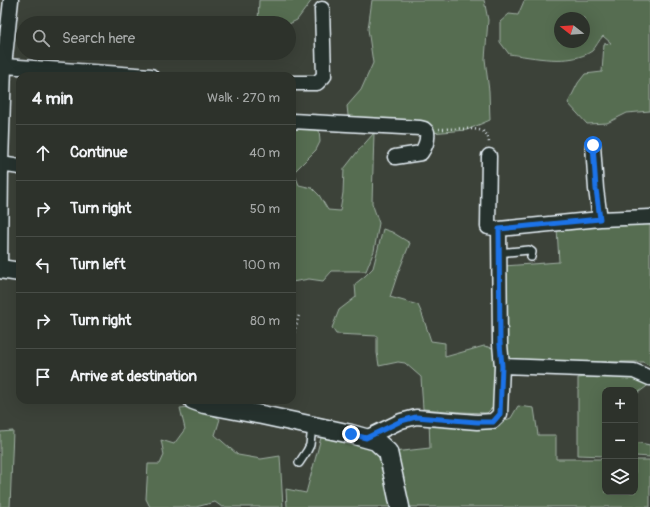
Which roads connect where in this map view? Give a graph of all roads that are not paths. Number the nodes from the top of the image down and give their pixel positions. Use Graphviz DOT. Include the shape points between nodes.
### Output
graph roads {
  1 [pos="11,0"];
  2 [pos="322,9"];
  3 [pos="4,66"];
  4 [pos="92,72"];
  5 [pos="296,83"];
  6 [pos="296,121"];
  7 [pos="593,145"];
  8 [pos="489,156"];
  9 [pos="395,157"];
  10 [pos="1,164"];
  11 [pos="16,166"];
  12 [pos="650,217"];
  13 [pos="600,219"];
  14 [pos="499,229"];
  15 [pos="498,253"];
  16 [pos="531,257"];
  17 [pos="0,269"];
  18 [pos="16,271"];
  19 [pos="502,366"];
  20 [pos="650,378"];
  21 [pos="204,404"];
  22 [pos="312,426"];
  23 [pos="366,438"];
  24 [pos="299,463"];
  25 [pos="400,507"];
  1 -- 3 [label="street"];
  2 -- 5 [label="street" via="324,76 317,83"];
  3 -- 4 [label="street"];
  3 -- 10 [label="street"];
  6 -- 9 [label="street" via="420,128 427,132 425,148 421,152"];
  7 -- 13 [label="street"];
  8 -- 14 [label="street" via="488,227"];
  10 -- 11 [label="street"];
  10 -- 17 [label="street"];
  12 -- 13 [label="street"];
  13 -- 14 [label="street"];
  14 -- 15 [label="street"];
  15 -- 16 [label="lane" via="529,250 532,252"];
  15 -- 19 [label="street"];
  17 -- 18 [label="street"];
  19 -- 20 [label="street" via="634,371"];
  19 -- 23 [label="street" via="500,414 493,422 416,417 401,421"];
  21 -- 22 [label="street"];
  22 -- 23 [label="street"];
  22 -- 24 [label="lane" via="310,445"];
  23 -- 25 [label="street" via="376,441 388,452"];
}
